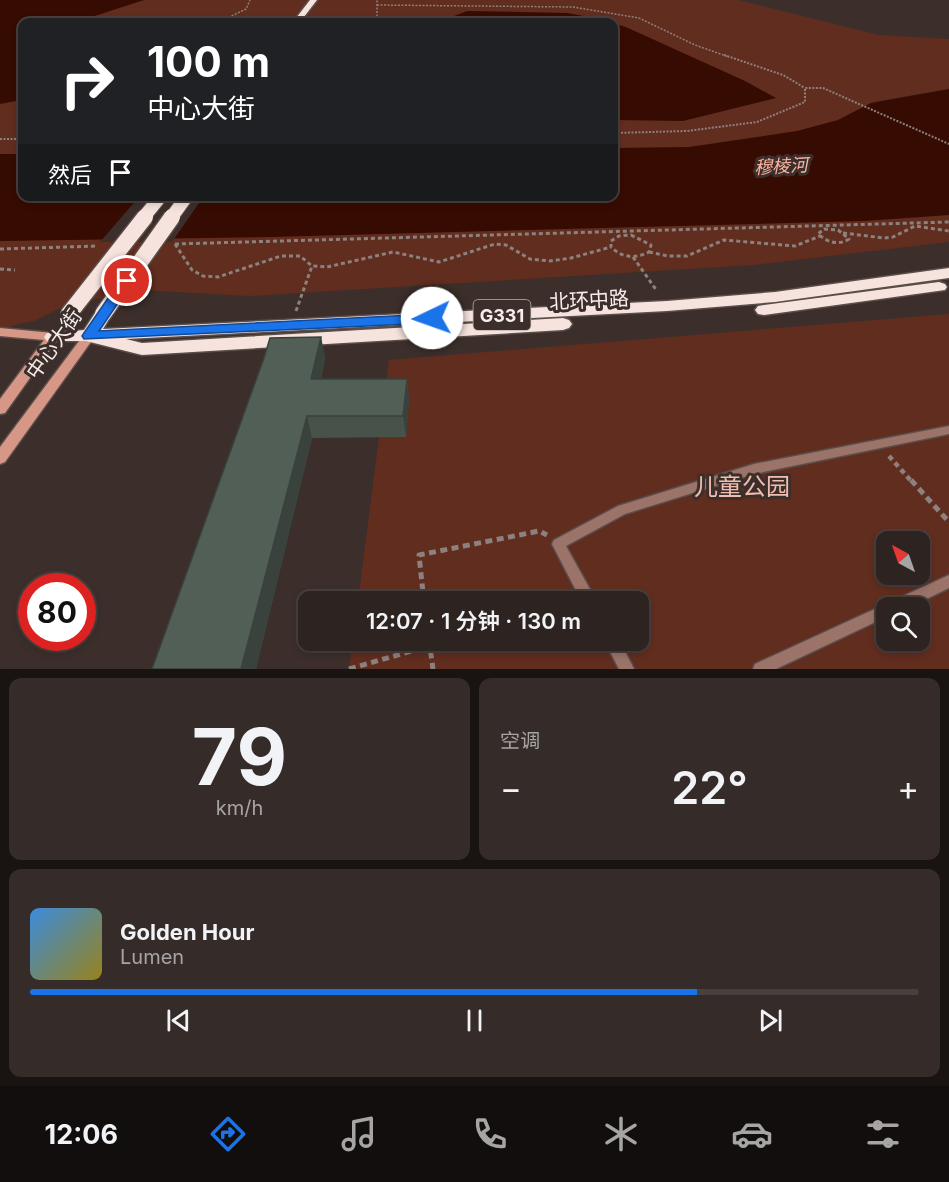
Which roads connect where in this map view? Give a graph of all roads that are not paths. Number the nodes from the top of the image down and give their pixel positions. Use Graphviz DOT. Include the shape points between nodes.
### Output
graph roads {
  1 [pos="314,0"];
  2 [pos="299,18"];
  3 [pos="157,201"];
  4 [pos="183,201"];
  5 [pos="949,273"];
  6 [pos="949,286"];
  7 [pos="0,332"];
  8 [pos="89,336"];
  9 [pos="53,337"];
  10 [pos="0,409"];
  11 [pos="949,430"];
  12 [pos="0,458"];
  13 [pos="949,581"];
  14 [pos="584,591"];
  15 [pos="915,597"];
  16 [pos="876,615"];
  17 [pos="617,651"];
  18 [pos="627,669"];
  19 [pos="760,669"];
  1 -- 2 [label="highway"];
  3 -- 9 [label="highway, 中心大街, bridge"];
  4 -- 8 [label="highway, 中心大街, bridge"];
  5 -- 8 [label="highway, 北环中路 / G331" via="775,297 667,306"];
  6 -- 8 [label="highway, 北环中路 / G331" via="801,307 689,316 142,349"];
  7 -- 9 [label="main road, 北环中路"];
  8 -- 9 [label="highway, 北环中路 / G331"];
  8 -- 12 [label="main road, 中心大街"];
  9 -- 10 [label="main road, 中心大街"];
  11 -- 14 [label="lane" via="754,469 622,510 558,544"];
  13 -- 15 [label="lane"];
  16 -- 19 [label="lane"];
  17 -- 18 [label="lane"];
}
